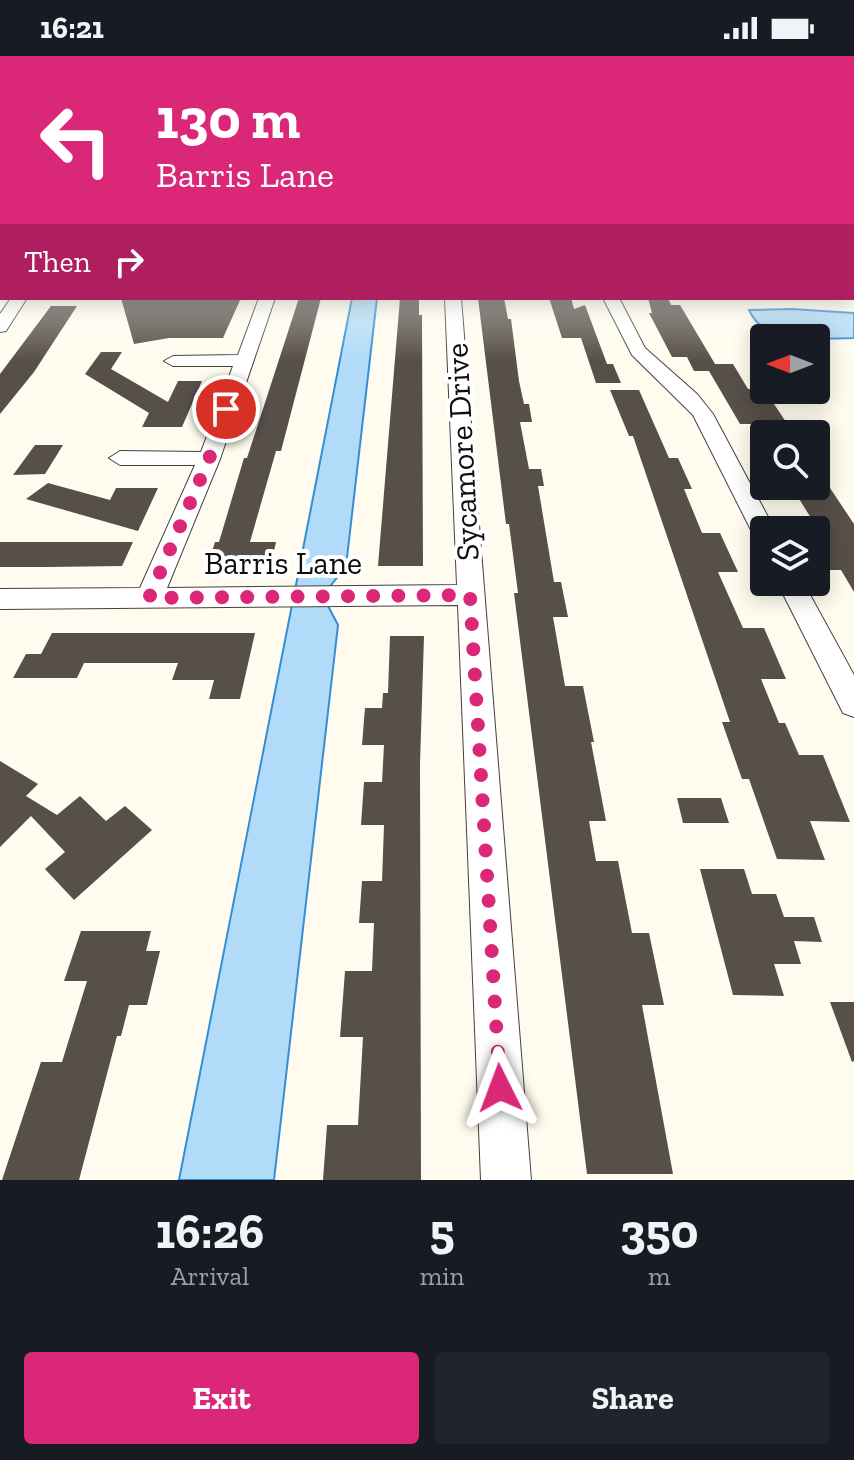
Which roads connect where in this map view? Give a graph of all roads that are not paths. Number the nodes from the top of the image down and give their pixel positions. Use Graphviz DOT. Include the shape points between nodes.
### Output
graph roads {
  1 [pos="18,300"];
  2 [pos="266,300"];
  3 [pos="453,300"];
  4 [pos="612,300"];
  5 [pos="0,327"];
  6 [pos="244,360"];
  7 [pos="173,361"];
  8 [pos="120,458"];
  9 [pos="209,459"];
  10 [pos="756,516"];
  11 [pos="470,595"];
  12 [pos="797,596"];
  13 [pos="149,598"];
  14 [pos="4,606"];
  15 [pos="854,704"];
  16 [pos="506,1180"];
  1 -- 5 [label="street"];
  2 -- 6 [label="street"];
  3 -- 11 [label="street, Sycamore Drive"];
  4 -- 10 [label="street" via="642,357 692,398 703,414"];
  6 -- 7 [label="street"];
  6 -- 9 [label="street"];
  8 -- 9 [label="street"];
  9 -- 13 [label="street"];
  11 -- 13 [label="street, Barris Lane"];
  11 -- 16 [label="street, Sycamore Drive"];
  12 -- 15 [label="street"];
  13 -- 14 [label="street, Barris Lane"];
}
